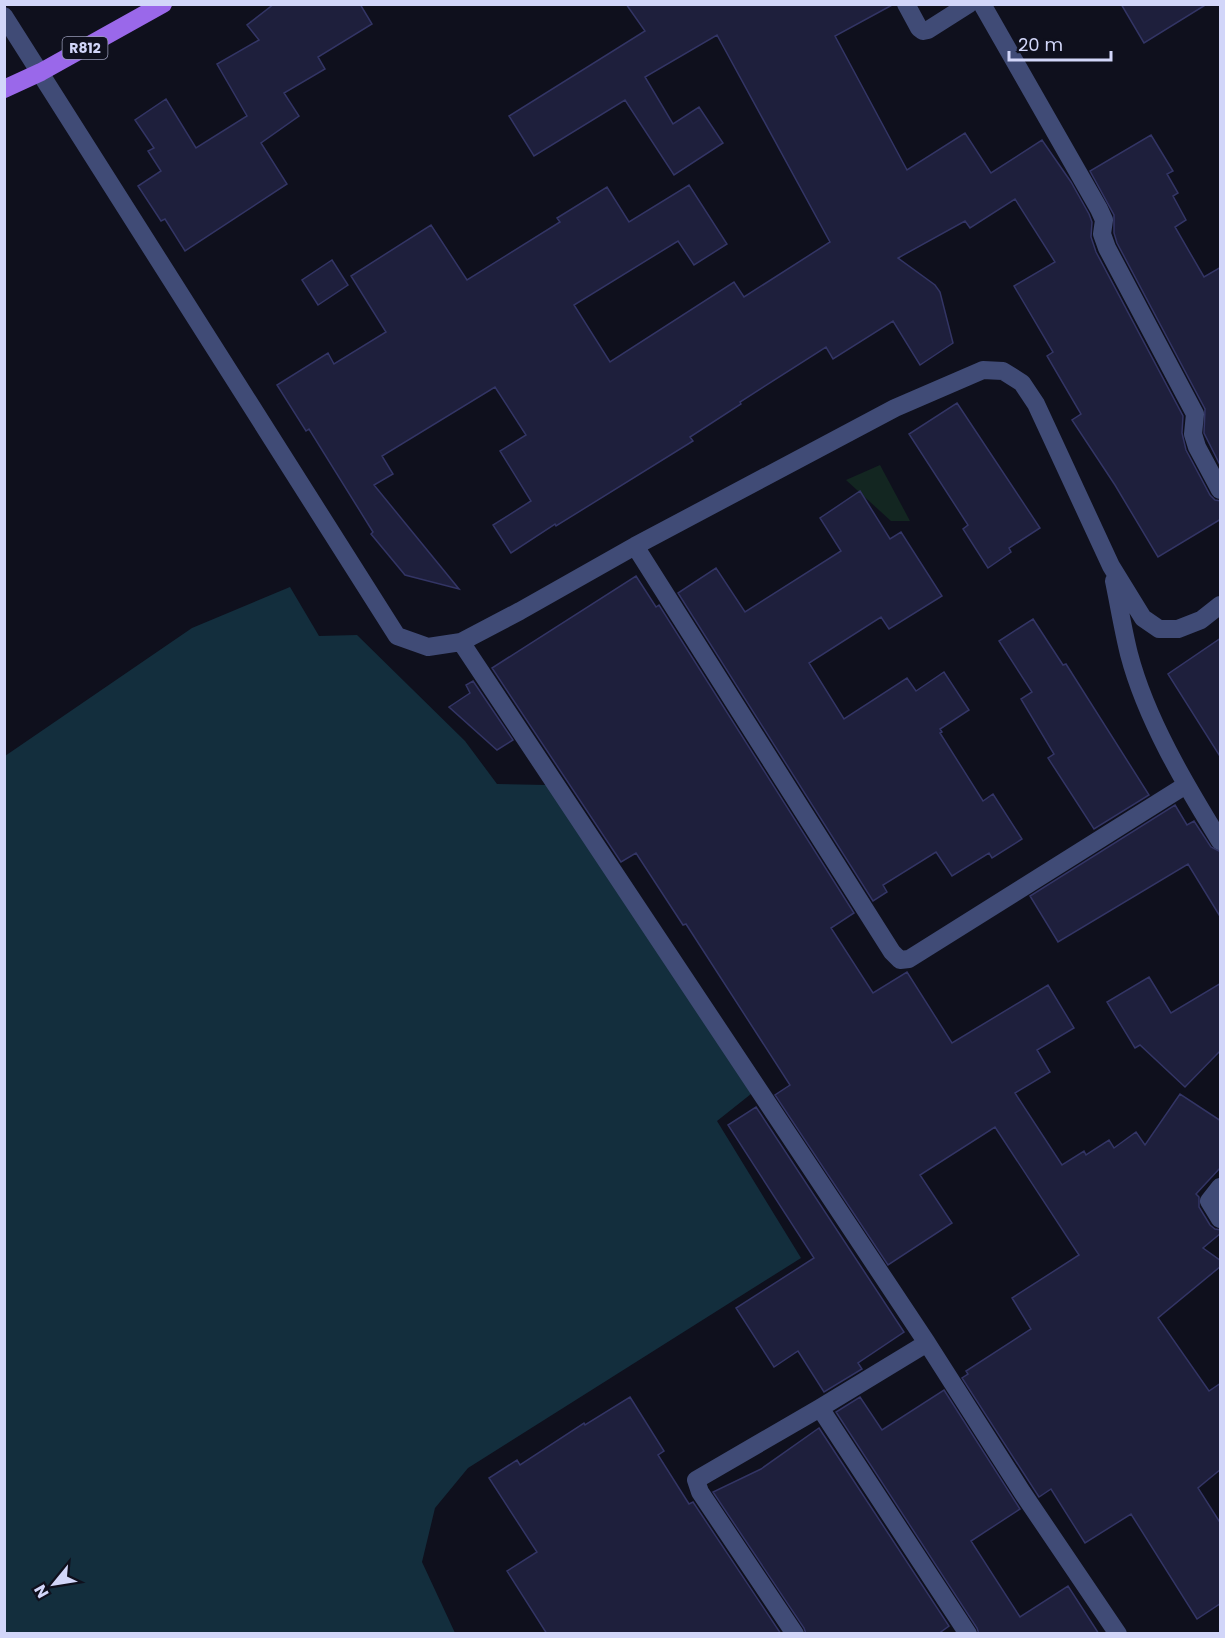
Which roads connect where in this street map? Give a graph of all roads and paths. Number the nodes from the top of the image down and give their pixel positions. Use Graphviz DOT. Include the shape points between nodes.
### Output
graph roads {
  1 [pos="164,4"];
  2 [pos="906,4"];
  3 [pos="969,4"];
  4 [pos="982,4"];
  5 [pos="4,16"];
  6 [pos="41,72"];
  7 [pos="4,89"];
  8 [pos="1221,490"];
  9 [pos="635,546"];
  10 [pos="1111,566"];
  11 [pos="1221,605"];
  12 [pos="461,642"];
  13 [pos="1186,785"];
  14 [pos="1221,841"];
  15 [pos="1221,1187"];
  16 [pos="1221,1219"];
  17 [pos="927,1343"];
  18 [pos="820,1408"];
  19 [pos="795,1634"];
  20 [pos="968,1634"];
  21 [pos="1118,1634"];
  1 -- 6 [label="main road, R812"];
  2 -- 3 [label="street" via="923,31"];
  4 -- 8 [label="street" via="1100,209 1107,248 1195,414 1193,434 1197,447"];
  5 -- 6 [label="street"];
  6 -- 7 [label="main road, R812"];
  6 -- 12 [label="street" via="397,636 428,647"];
  9 -- 10 [label="street" via="895,408 983,370 1003,371 1022,382 1036,404"];
  9 -- 12 [label="street"];
  9 -- 13 [label="street" via="900,960 909,959"];
  10 -- 11 [label="street" via="1143,618 1159,629 1178,629 1201,620"];
  10 -- 13 [label="street" via="1129,655 1148,707"];
  12 -- 17 [label="street"];
  13 -- 14 [label="street"];
  15 -- 16 [label="street" via="1209,1201"];
  17 -- 18 [label="street"];
  17 -- 21 [label="street"];
  18 -- 19 [label="street" via="696,1480 700,1492"];
  18 -- 20 [label="street"];
}
